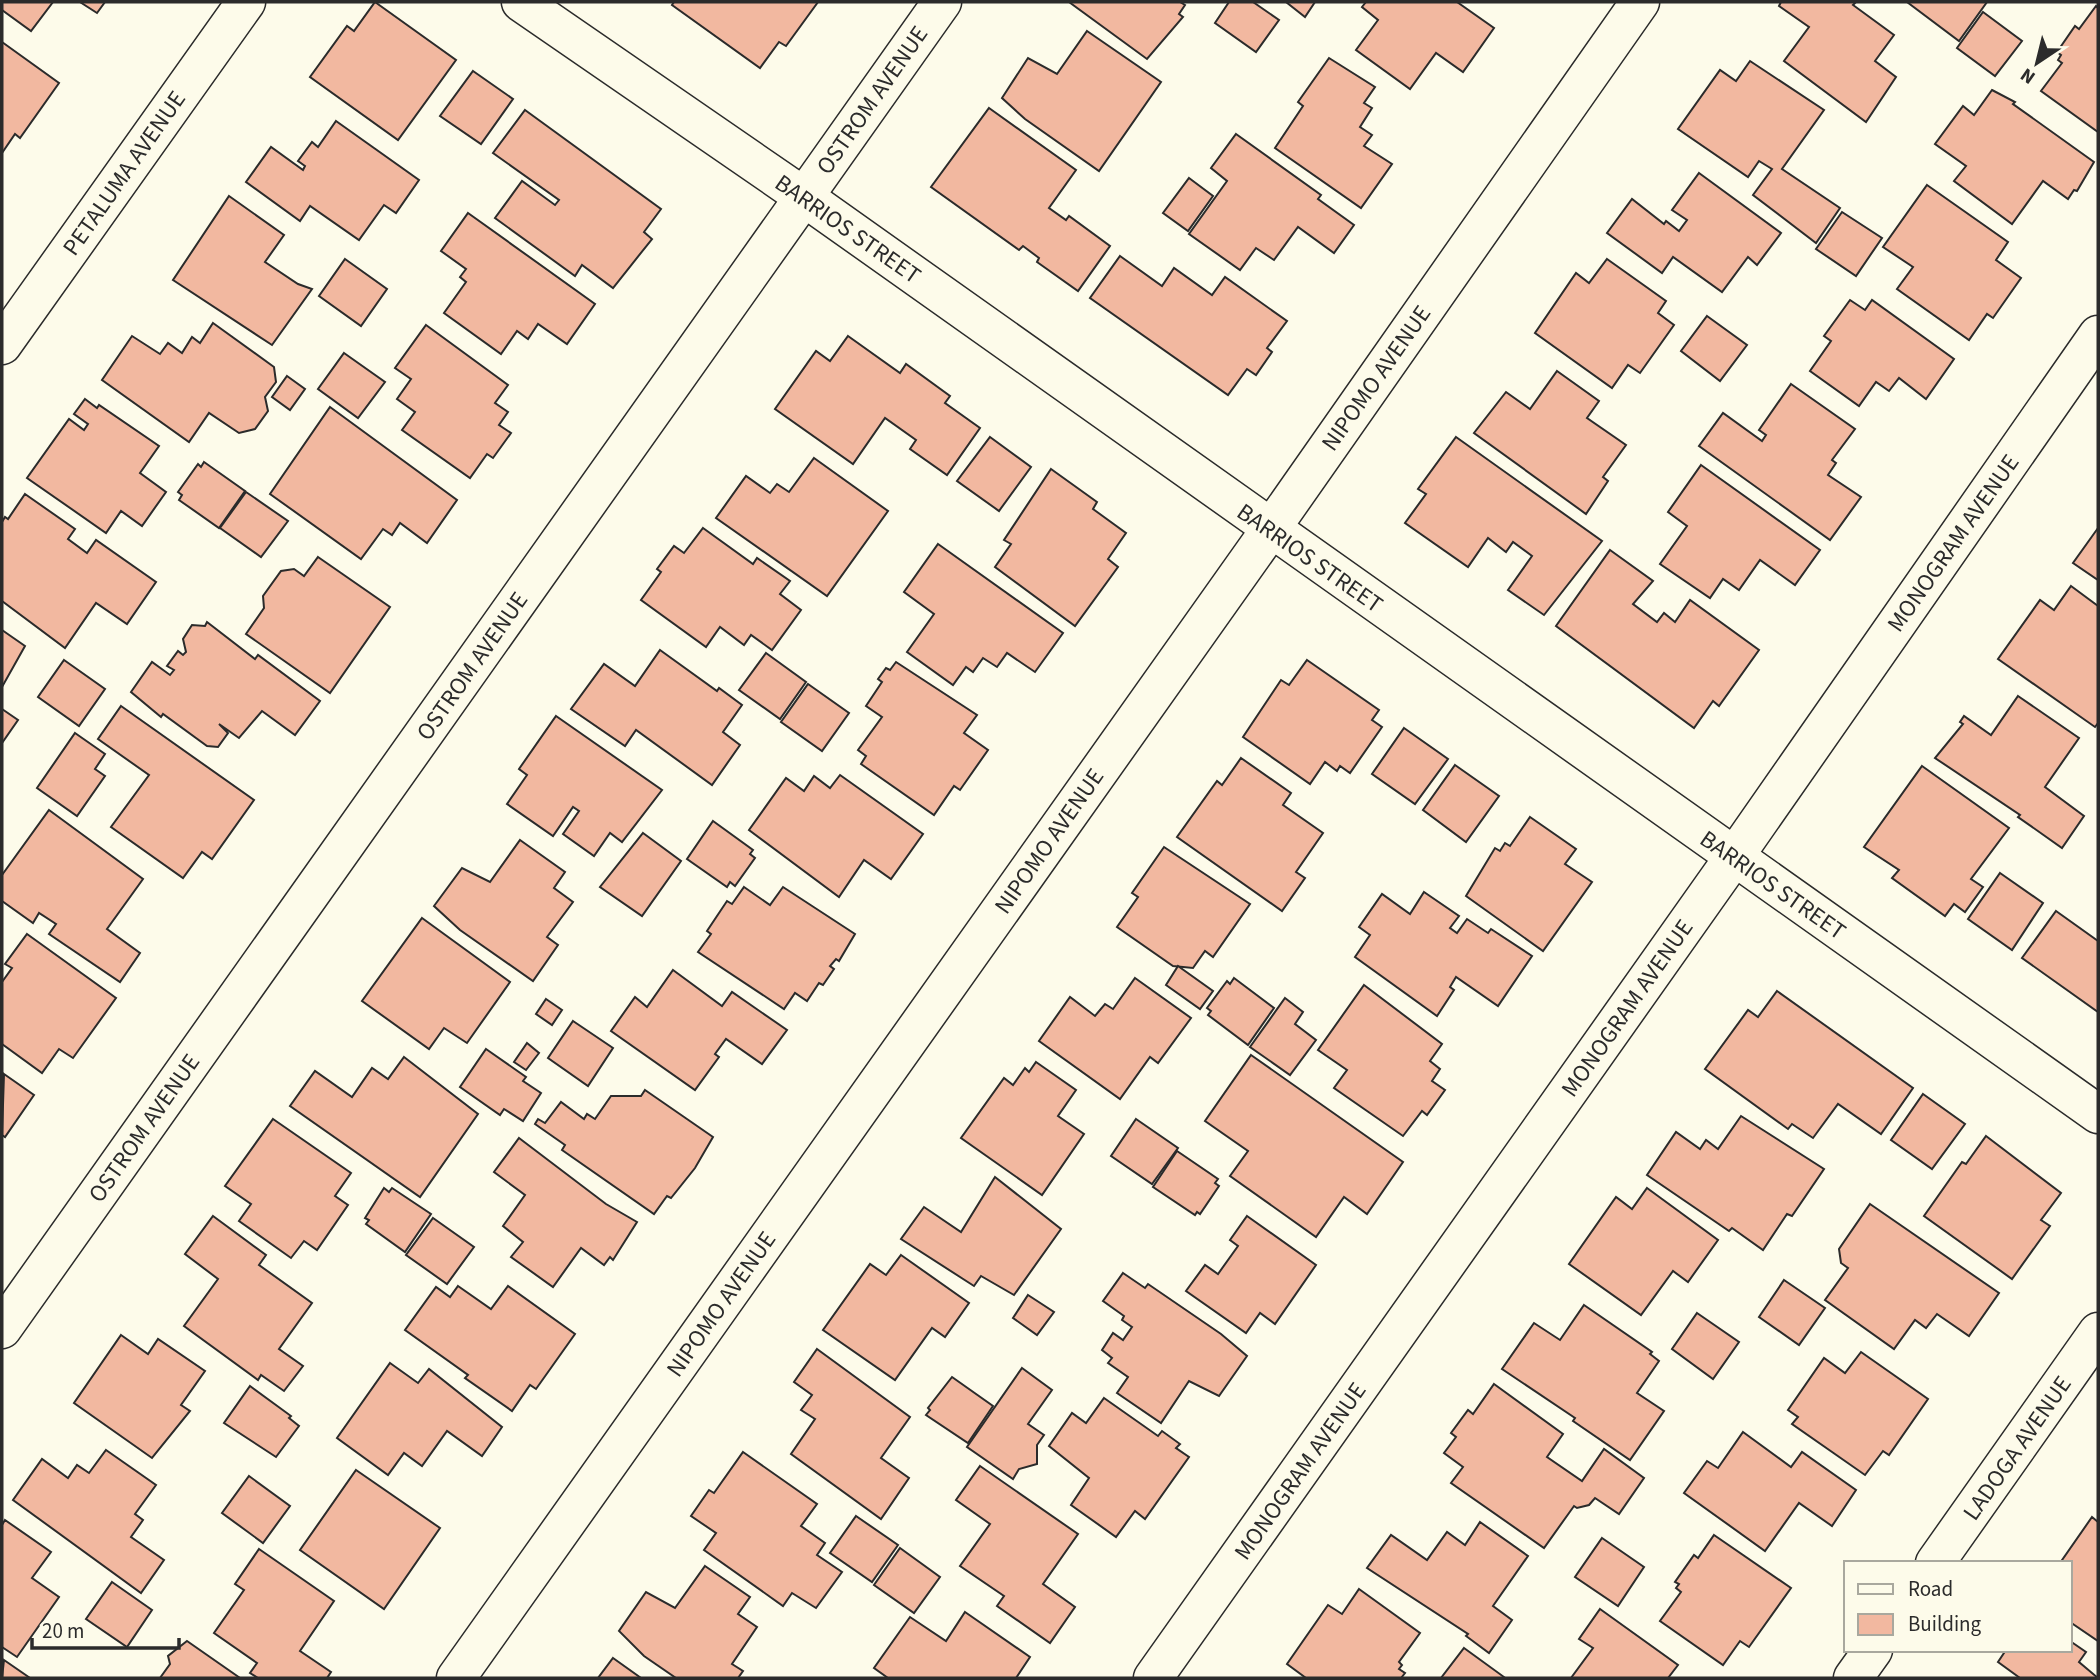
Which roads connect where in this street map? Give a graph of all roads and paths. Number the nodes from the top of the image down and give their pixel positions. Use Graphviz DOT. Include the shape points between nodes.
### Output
graph roads {
  1 [pos="246,2"];
  2 [pos="522,2"];
  3 [pos="942,2"];
  4 [pos="1640,2"];
  5 [pos="804,197"];
  6 [pos="2098,335"];
  7 [pos="2,345"];
  8 [pos="1270,530"];
  9 [pos="1734,857"];
  10 [pos="2098,1115"];
  11 [pos="2,1329"];
  12 [pos="2098,1332"];
  13 [pos="1936,1561"];
  14 [pos="1872,1652"];
  15 [pos="456,1678"];
  16 [pos="1153,1678"];
  17 [pos="1853,1678"];
  1 -- 7 [label="street, PETALUMA AVENUE"];
  2 -- 5 [label="street, BARRIOS STREET"];
  3 -- 5 [label="street, OSTROM AVENUE"];
  4 -- 8 [label="street, NIPOMO AVENUE"];
  5 -- 8 [label="street, BARRIOS STREET"];
  5 -- 11 [label="street, OSTROM AVENUE"];
  6 -- 9 [label="street, MONOGRAM AVENUE"];
  8 -- 9 [label="street, BARRIOS STREET"];
  8 -- 15 [label="street, NIPOMO AVENUE"];
  9 -- 10 [label="street, BARRIOS STREET"];
  9 -- 16 [label="street, MONOGRAM AVENUE"];
  12 -- 13 [label="street, LADOGA AVENUE"];
  14 -- 17 [label="street"];
}
